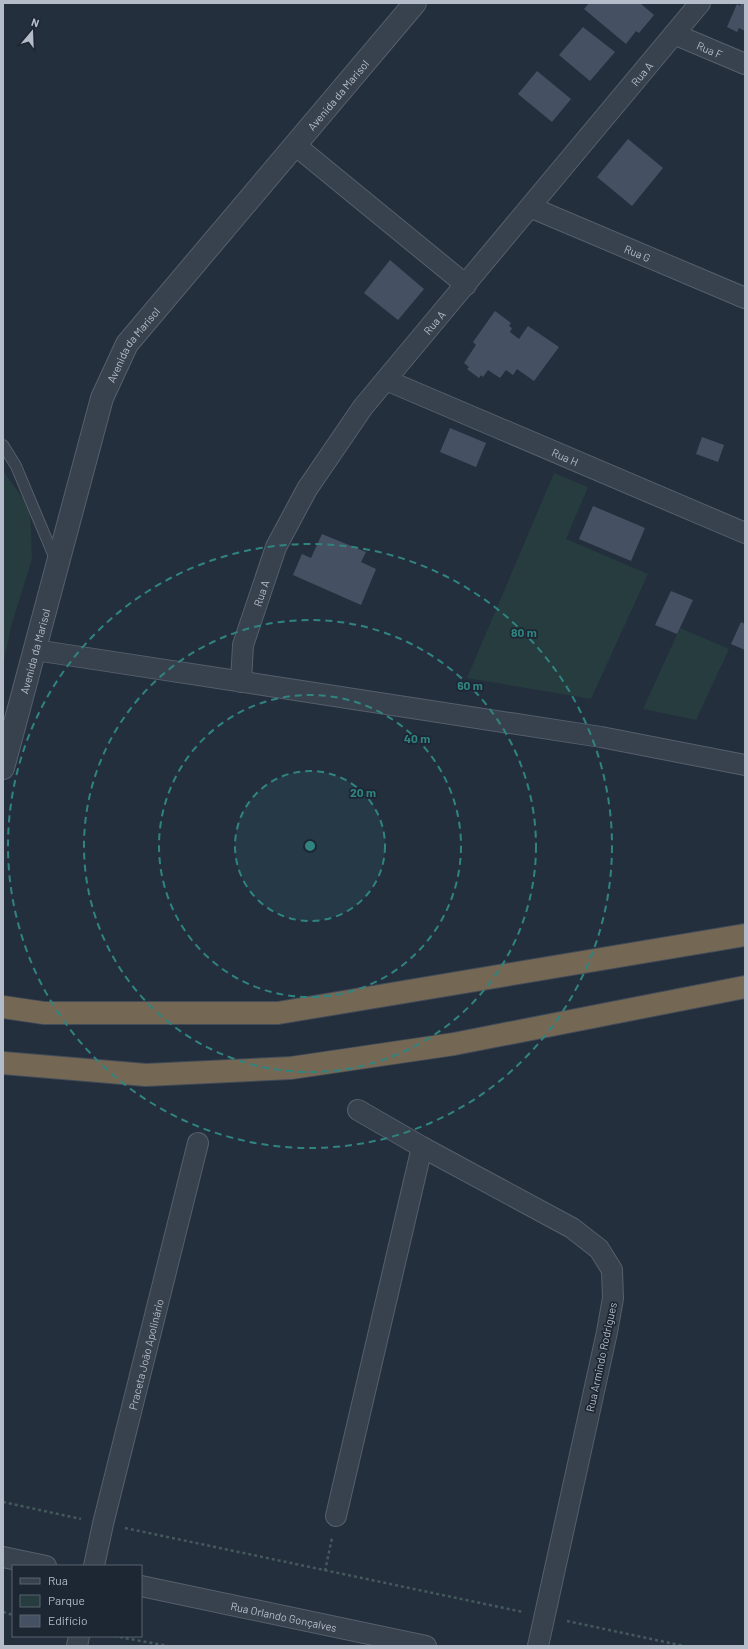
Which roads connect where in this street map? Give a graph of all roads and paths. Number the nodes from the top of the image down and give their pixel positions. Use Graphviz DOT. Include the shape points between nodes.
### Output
graph roads {
  1 [pos="415,3"];
  2 [pos="700,3"];
  3 [pos="674,34"];
  4 [pos="745,64"];
  5 [pos="295,146"];
  6 [pos="530,207"];
  7 [pos="466,285"];
  8 [pos="745,298"];
  9 [pos="386,380"];
  10 [pos="3,445"];
  11 [pos="745,533"];
  12 [pos="58,564"];
  13 [pos="35,650"];
  14 [pos="241,682"];
  15 [pos="745,765"];
  16 [pos="3,768"];
  17 [pos="745,935"];
  18 [pos="745,987"];
  19 [pos="3,1007"];
  20 [pos="3,1062"];
  21 [pos="358,1110"];
  22 [pos="198,1143"];
  23 [pos="422,1147"];
  24 [pos="3,1502"];
  25 [pos="336,1516"];
  26 [pos="103,1524"];
  27 [pos="3,1557"];
  28 [pos="41,1565"];
  29 [pos="94,1565"];
  30 [pos="325,1571"];
  31 [pos="142,1586"];
  32 [pos="544,1616"];
  33 [pos="119,1637"];
  34 [pos="168,1646"];
  35 [pos="426,1646"];
  36 [pos="538,1646"];
  37 [pos="684,1646"];
  1 -- 5 [label="street, Avenida da Marisol"];
  2 -- 3 [label="street, Rua A"];
  3 -- 4 [label="street, Rua F"];
  3 -- 6 [label="street, Rua A"];
  5 -- 7 [label="street"];
  5 -- 12 [label="street, Avenida da Marisol" via="127,344 102,398"];
  6 -- 7 [label="street, Rua A"];
  6 -- 8 [label="street, Rua G"];
  7 -- 9 [label="street, Rua A"];
  9 -- 11 [label="street, Rua H"];
  9 -- 14 [label="street, Rua A" via="363,407 307,489 276,546 243,646"];
  10 -- 12 [label="lane" via="16,466"];
  12 -- 13 [label="street, Avenida da Marisol"];
  13 -- 14 [label="street"];
  13 -- 16 [label="street, Avenida da Marisol"];
  14 -- 15 [label="street" via="601,737"];
  17 -- 19 [label="highway" via="278,1013 44,1014"];
  18 -- 20 [label="highway" via="454,1044 291,1068 146,1075"];
  21 -- 23 [label="street, Rua Armindo Rodrigues"];
  22 -- 26 [label="street, Praceta João Apolinário"];
  23 -- 25 [label="street"];
  23 -- 32 [label="street, Rua Armindo Rodrigues" via="572,1228 599,1249 612,1270 613,1298 607,1332"];
  24 -- 26 [label="path"];
  25 -- 30 [label="path"];
  26 -- 29 [label="street, Praceta João Apolinário"];
  26 -- 30 [label="path"];
  27 -- 28 [label="street"];
  30 -- 32 [label="path"];
  31 -- 35 [label="street, Rua Orlando Gonçalves"];
  32 -- 36 [label="street, Rua Armindo Rodrigues"];
  32 -- 37 [label="path"];
  33 -- 34 [label="path"];
}
